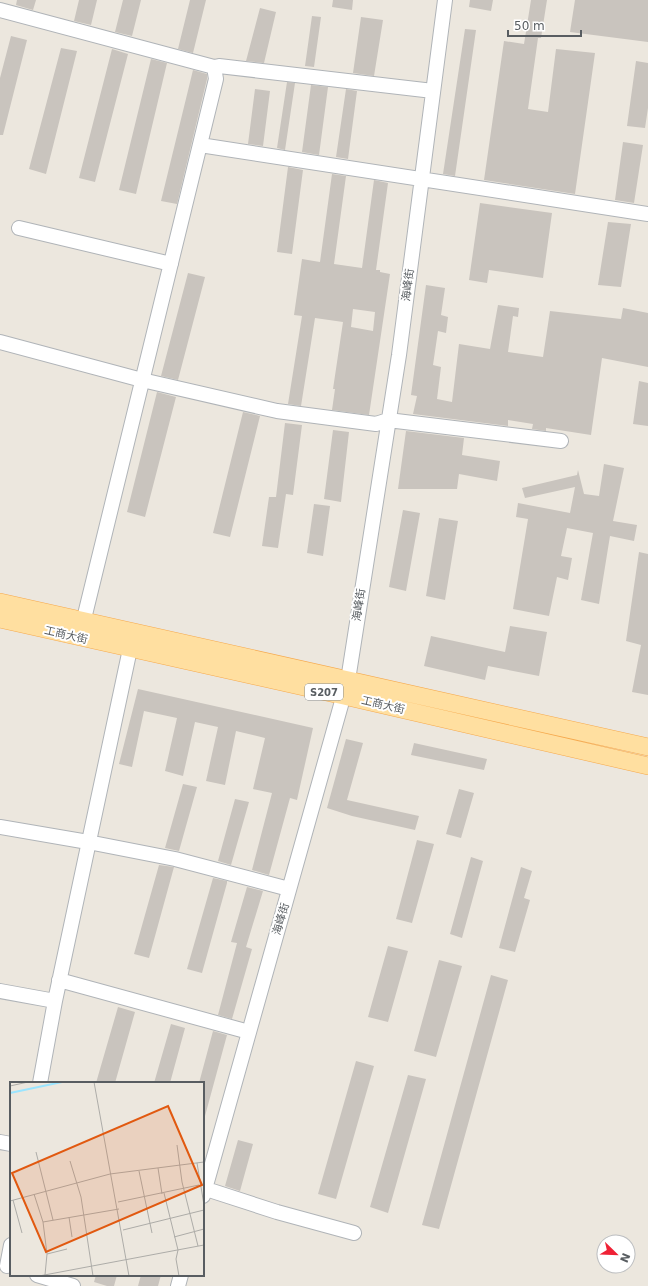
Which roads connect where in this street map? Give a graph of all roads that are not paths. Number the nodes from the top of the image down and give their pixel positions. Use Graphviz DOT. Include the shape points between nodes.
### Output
graph roads {
  1 [pos="445,0"];
  2 [pos="0,10"];
  3 [pos="214,67"];
  4 [pos="433,91"];
  5 [pos="200,145"];
  6 [pos="422,180"];
  7 [pos="648,214"];
  8 [pos="19,228"];
  9 [pos="171,264"];
  10 [pos="0,342"];
  11 [pos="142,380"];
  12 [pos="388,420"];
  13 [pos="561,441"];
  14 [pos="0,602"];
  15 [pos="0,619"];
  16 [pos="83,620"];
  17 [pos="79,638"];
  18 [pos="130,649"];
  19 [pos="346,688"];
  20 [pos="648,747"];
  21 [pos="648,766"];
  22 [pos="0,827"];
  23 [pos="289,889"];
  24 [pos="59,980"];
  25 [pos="0,991"];
  26 [pos="55,1000"];
  27 [pos="249,1032"];
  28 [pos="40,1082"];
  29 [pos="0,1142"];
  30 [pos="10,1144"];
  31 [pos="204,1190"];
  32 [pos="354,1233"];
  33 [pos="10,1249"];
  34 [pos="6,1266"];
  35 [pos="40,1276"];
  36 [pos="181,1276"];
  37 [pos="73,1286"];
  38 [pos="178,1286"];
  1 -- 4 [label="street, 海峰街"];
  2 -- 3 [label="street"];
  3 -- 4 [label="street"];
  3 -- 5 [label="street" via="216,79"];
  4 -- 6 [label="street, 海峰街"];
  5 -- 6 [label="street"];
  5 -- 9 [label="street"];
  6 -- 7 [label="street"];
  6 -- 12 [label="street, 海峰街"];
  8 -- 9 [label="street"];
  9 -- 11 [label="street"];
  10 -- 11 [label="street"];
  11 -- 12 [label="street" via="277,411 376,424"];
  11 -- 16 [label="street"];
  12 -- 13 [label="street"];
  12 -- 19 [label="street, 海峰街"];
  14 -- 16 [label="main road, 工商大街 / S207"];
  15 -- 17 [label="main road, 工商大街 / S207"];
  16 -- 17 [label="street"];
  16 -- 19 [label="main road, 工商大街 / S207"];
  17 -- 18 [label="main road, 工商大街 / S207"];
  18 -- 19 [label="main road, 工商大街 / S207"];
  18 -- 24 [label="street"];
  19 -- 20 [label="main road, 工商大街 / S207"];
  19 -- 21 [label="main road, 工商大街 / S207"];
  19 -- 23 [label="street, 海峰街"];
  22 -- 23 [label="street" via="175,859"];
  23 -- 27 [label="street, 海峰街"];
  24 -- 26 [label="street"];
  24 -- 27 [label="street"];
  25 -- 26 [label="street"];
  26 -- 28 [label="street"];
  27 -- 31 [label="street, 海峰街"];
  29 -- 30 [label="street"];
  31 -- 32 [label="street"];
  33 -- 34 [label="street"];
  35 -- 37 [label="street"];
  36 -- 38 [label="street"];
}
